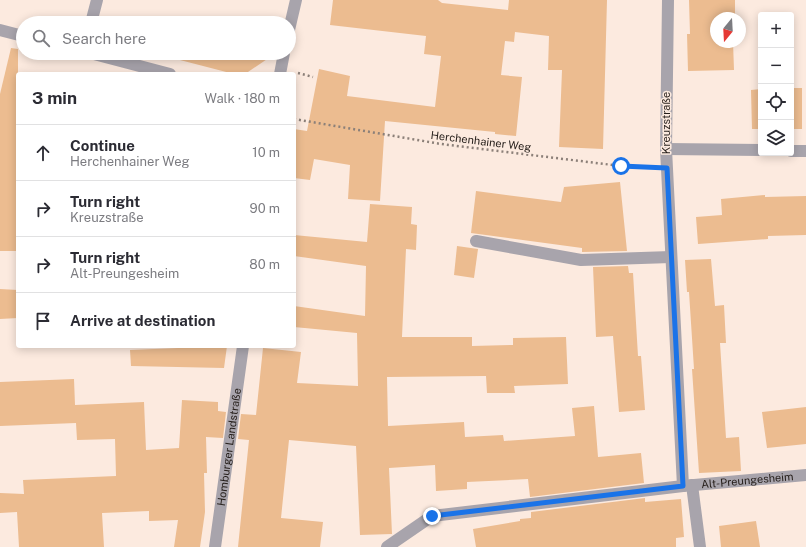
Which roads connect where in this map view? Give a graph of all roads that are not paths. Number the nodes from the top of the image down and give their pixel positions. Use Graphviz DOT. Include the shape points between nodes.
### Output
graph roads {
  1 [pos="97,0"];
  2 [pos="296,0"];
  3 [pos="668,0"];
  4 [pos="93,16"];
  5 [pos="292,16"];
  6 [pos="0,30"];
  7 [pos="16,34"];
  8 [pos="117,60"];
  9 [pos="283,60"];
  10 [pos="162,72"];
  11 [pos="280,72"];
  12 [pos="666,149"];
  13 [pos="758,150"];
  14 [pos="794,151"];
  15 [pos="806,151"];
  16 [pos="476,241"];
  17 [pos="671,257"];
  18 [pos="243,348"];
  19 [pos="806,475"];
  20 [pos="688,486"];
  21 [pos="215,547"];
  22 [pos="387,547"];
  23 [pos="700,547"];
  1 -- 4 [label="street"];
  2 -- 5 [label="street"];
  3 -- 12 [label="street, Kreuzstraße"];
  6 -- 7 [label="street"];
  8 -- 10 [label="street"];
  9 -- 11 [label="street"];
  12 -- 13 [label="street"];
  12 -- 17 [label="street, Kreuzstraße"];
  14 -- 15 [label="street"];
  16 -- 17 [label="street" via="581,260"];
  17 -- 20 [label="street, Kreuzstraße"];
  18 -- 21 [label="street, Homburger Landstraße"];
  19 -- 20 [label="street, Alt-Preungesheim"];
  20 -- 22 [label="street, Alt-Preungesheim" via="432,516"];
  20 -- 23 [label="street, Kreuzstraße"];
}
